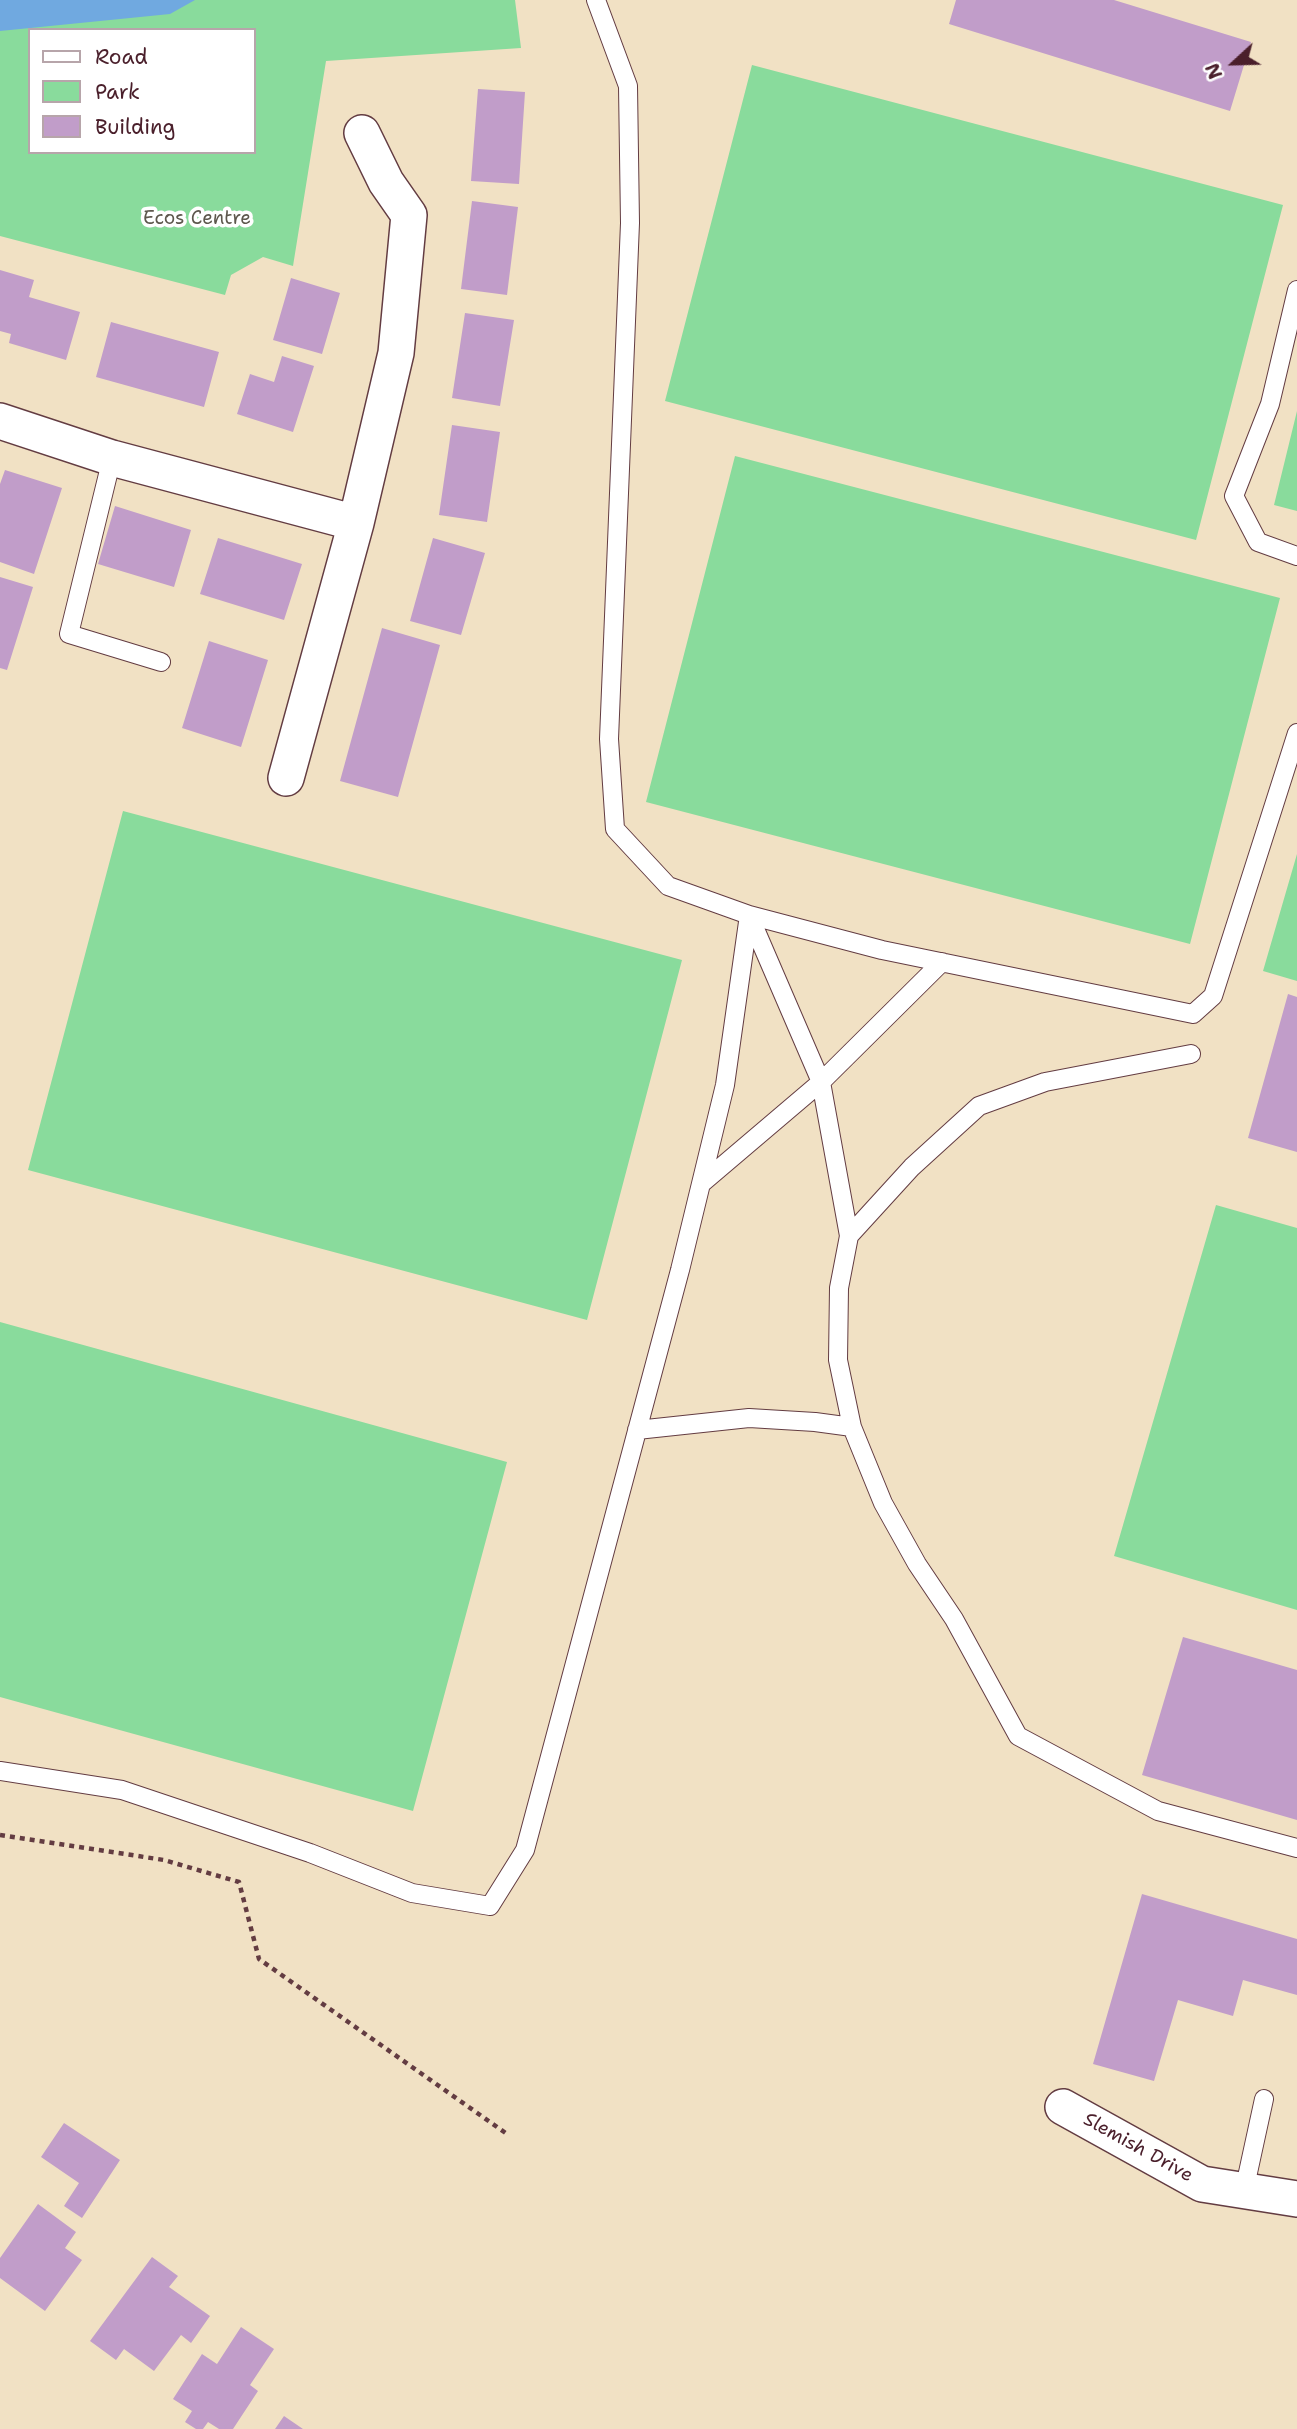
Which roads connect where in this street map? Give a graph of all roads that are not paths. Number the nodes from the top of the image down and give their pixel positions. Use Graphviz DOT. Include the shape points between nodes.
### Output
graph roads {
  1 [pos="596,0"];
  2 [pos="362,133"];
  3 [pos="1297,290"];
  4 [pos="0,421"];
  5 [pos="112,458"];
  6 [pos="356,523"];
  7 [pos="1297,556"];
  8 [pos="160,662"];
  9 [pos="1297,733"];
  10 [pos="286,778"];
  11 [pos="749,915"];
  12 [pos="942,962"];
  13 [pos="1191,1054"];
  14 [pos="821,1082"];
  15 [pos="701,1184"];
  16 [pos="849,1236"];
  17 [pos="852,1427"];
  18 [pos="637,1430"];
  19 [pos="0,1771"];
  20 [pos="1297,1848"];
  21 [pos="1264,2099"];
  22 [pos="1063,2107"];
  23 [pos="1244,2191"];
  24 [pos="1297,2199"];
  1 -- 11 [label="lane" via="628,86 630,223 609,739 615,829 668,886"];
  2 -- 6 [label="street" via="386,182 409,215 396,353"];
  3 -- 7 [label="lane" via="1270,404 1234,496 1258,542"];
  4 -- 5 [label="street"];
  5 -- 6 [label="street"];
  5 -- 8 [label="lane" via="69,634"];
  6 -- 10 [label="street"];
  9 -- 12 [label="lane" via="1213,996 1193,1014"];
  11 -- 12 [label="lane"];
  11 -- 14 [label="lane"];
  11 -- 15 [label="lane" via="725,1086"];
  12 -- 14 [label="lane"];
  13 -- 16 [label="lane" via="1045,1082 979,1106 912,1167"];
  14 -- 15 [label="lane"];
  14 -- 16 [label="lane"];
  15 -- 18 [label="lane"];
  16 -- 17 [label="lane" via="839,1288 838,1360"];
  17 -- 18 [label="lane" via="749,1418"];
  17 -- 20 [label="lane" via="883,1503 1018,1735 1158,1811"];
  18 -- 19 [label="lane" via="525,1850 490,1906 412,1893 310,1853 122,1790"];
  21 -- 23 [label="lane"];
  22 -- 23 [label="street, Slemish Drive" via="1202,2184"];
  23 -- 24 [label="street, Slemish Drive"];
}
